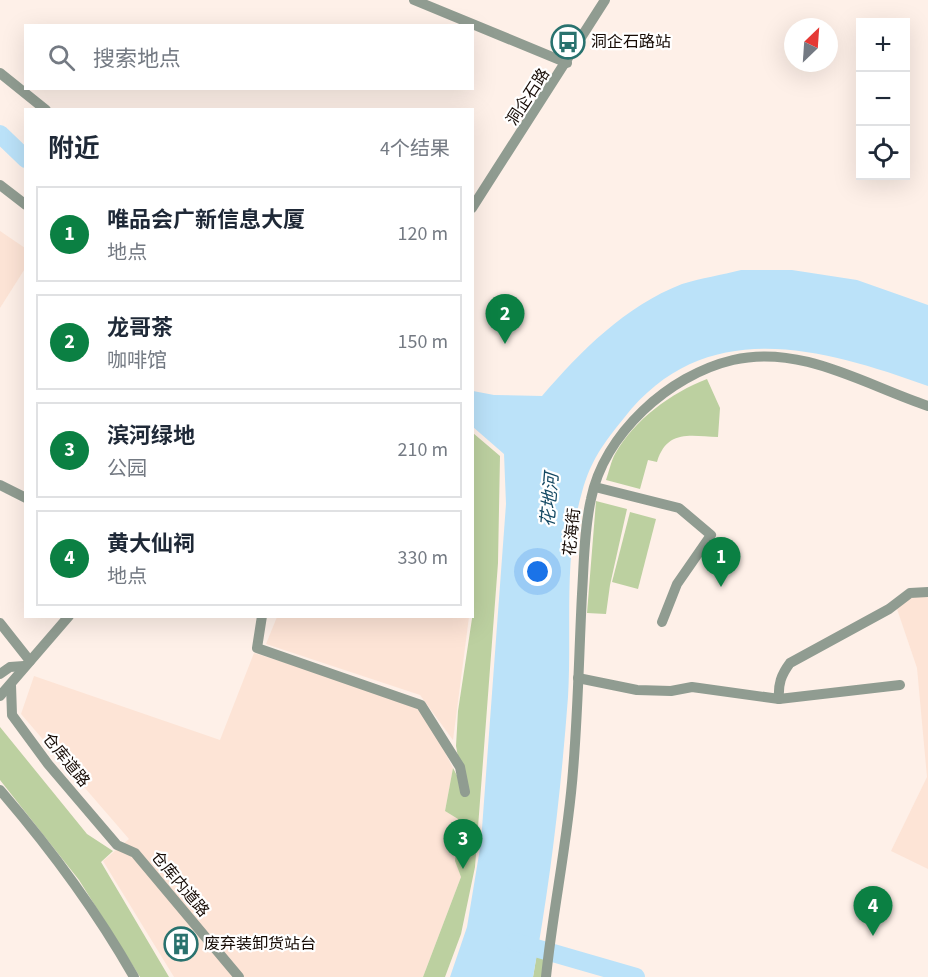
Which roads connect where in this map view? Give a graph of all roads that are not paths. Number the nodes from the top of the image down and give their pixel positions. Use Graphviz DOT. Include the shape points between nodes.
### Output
graph roads {
  1 [pos="414,0"];
  2 [pos="605,0"];
  3 [pos="472,24"];
  4 [pos="474,25"];
  5 [pos="567,63"];
  6 [pos="0,73"];
  7 [pos="44,108"];
  8 [pos="0,185"];
  9 [pos="24,203"];
  10 [pos="474,205"];
  11 [pos="928,406"];
  12 [pos="0,485"];
  13 [pos="595,487"];
  14 [pos="24,497"];
  15 [pos="928,592"];
  16 [pos="67,618"];
  17 [pos="262,618"];
  18 [pos="662,622"];
  19 [pos="0,623"];
  20 [pos="27,664"];
  21 [pos="0,674"];
  22 [pos="578,678"];
  23 [pos="11,685"];
  24 [pos="900,686"];
  25 [pos="0,696"];
  26 [pos="779,699"];
  27 [pos="0,790"];
  28 [pos="465,792"];
  29 [pos="117,845"];
  30 [pos="134,977"];
  31 [pos="239,977"];
  32 [pos="546,977"];
  1 -- 3 [label="street"];
  2 -- 5 [label="street, 洞企石路"];
  4 -- 5 [label="street"];
  5 -- 10 [label="street, 洞企石路"];
  6 -- 7 [label="street"];
  8 -- 9 [label="street"];
  11 -- 13 [label="street, 花海街" via="802,360 734,360 700,371 666,391 637,417 610,452"];
  12 -- 14 [label="street"];
  13 -- 18 [label="street" via="679,508 711,535 677,584"];
  13 -- 22 [label="street, 花海街" via="585,539"];
  15 -- 26 [label="street" via="910,593 889,609 790,663 782,673"];
  16 -- 20 [label="street"];
  17 -- 28 [label="street" via="257,648 422,705 460,767"];
  19 -- 20 [label="street"];
  20 -- 21 [label="street" via="10,667"];
  20 -- 23 [label="street"];
  22 -- 26 [label="street" via="637,690 692,687"];
  22 -- 32 [label="street, 花海街" via="569,813"];
  23 -- 25 [label="street"];
  23 -- 29 [label="street, 仓库道路" via="12,715"];
  24 -- 26 [label="street"];
  27 -- 30 [label="street" via="54,856"];
  29 -- 31 [label="street, 仓库内道路" via="135,853"];
}
